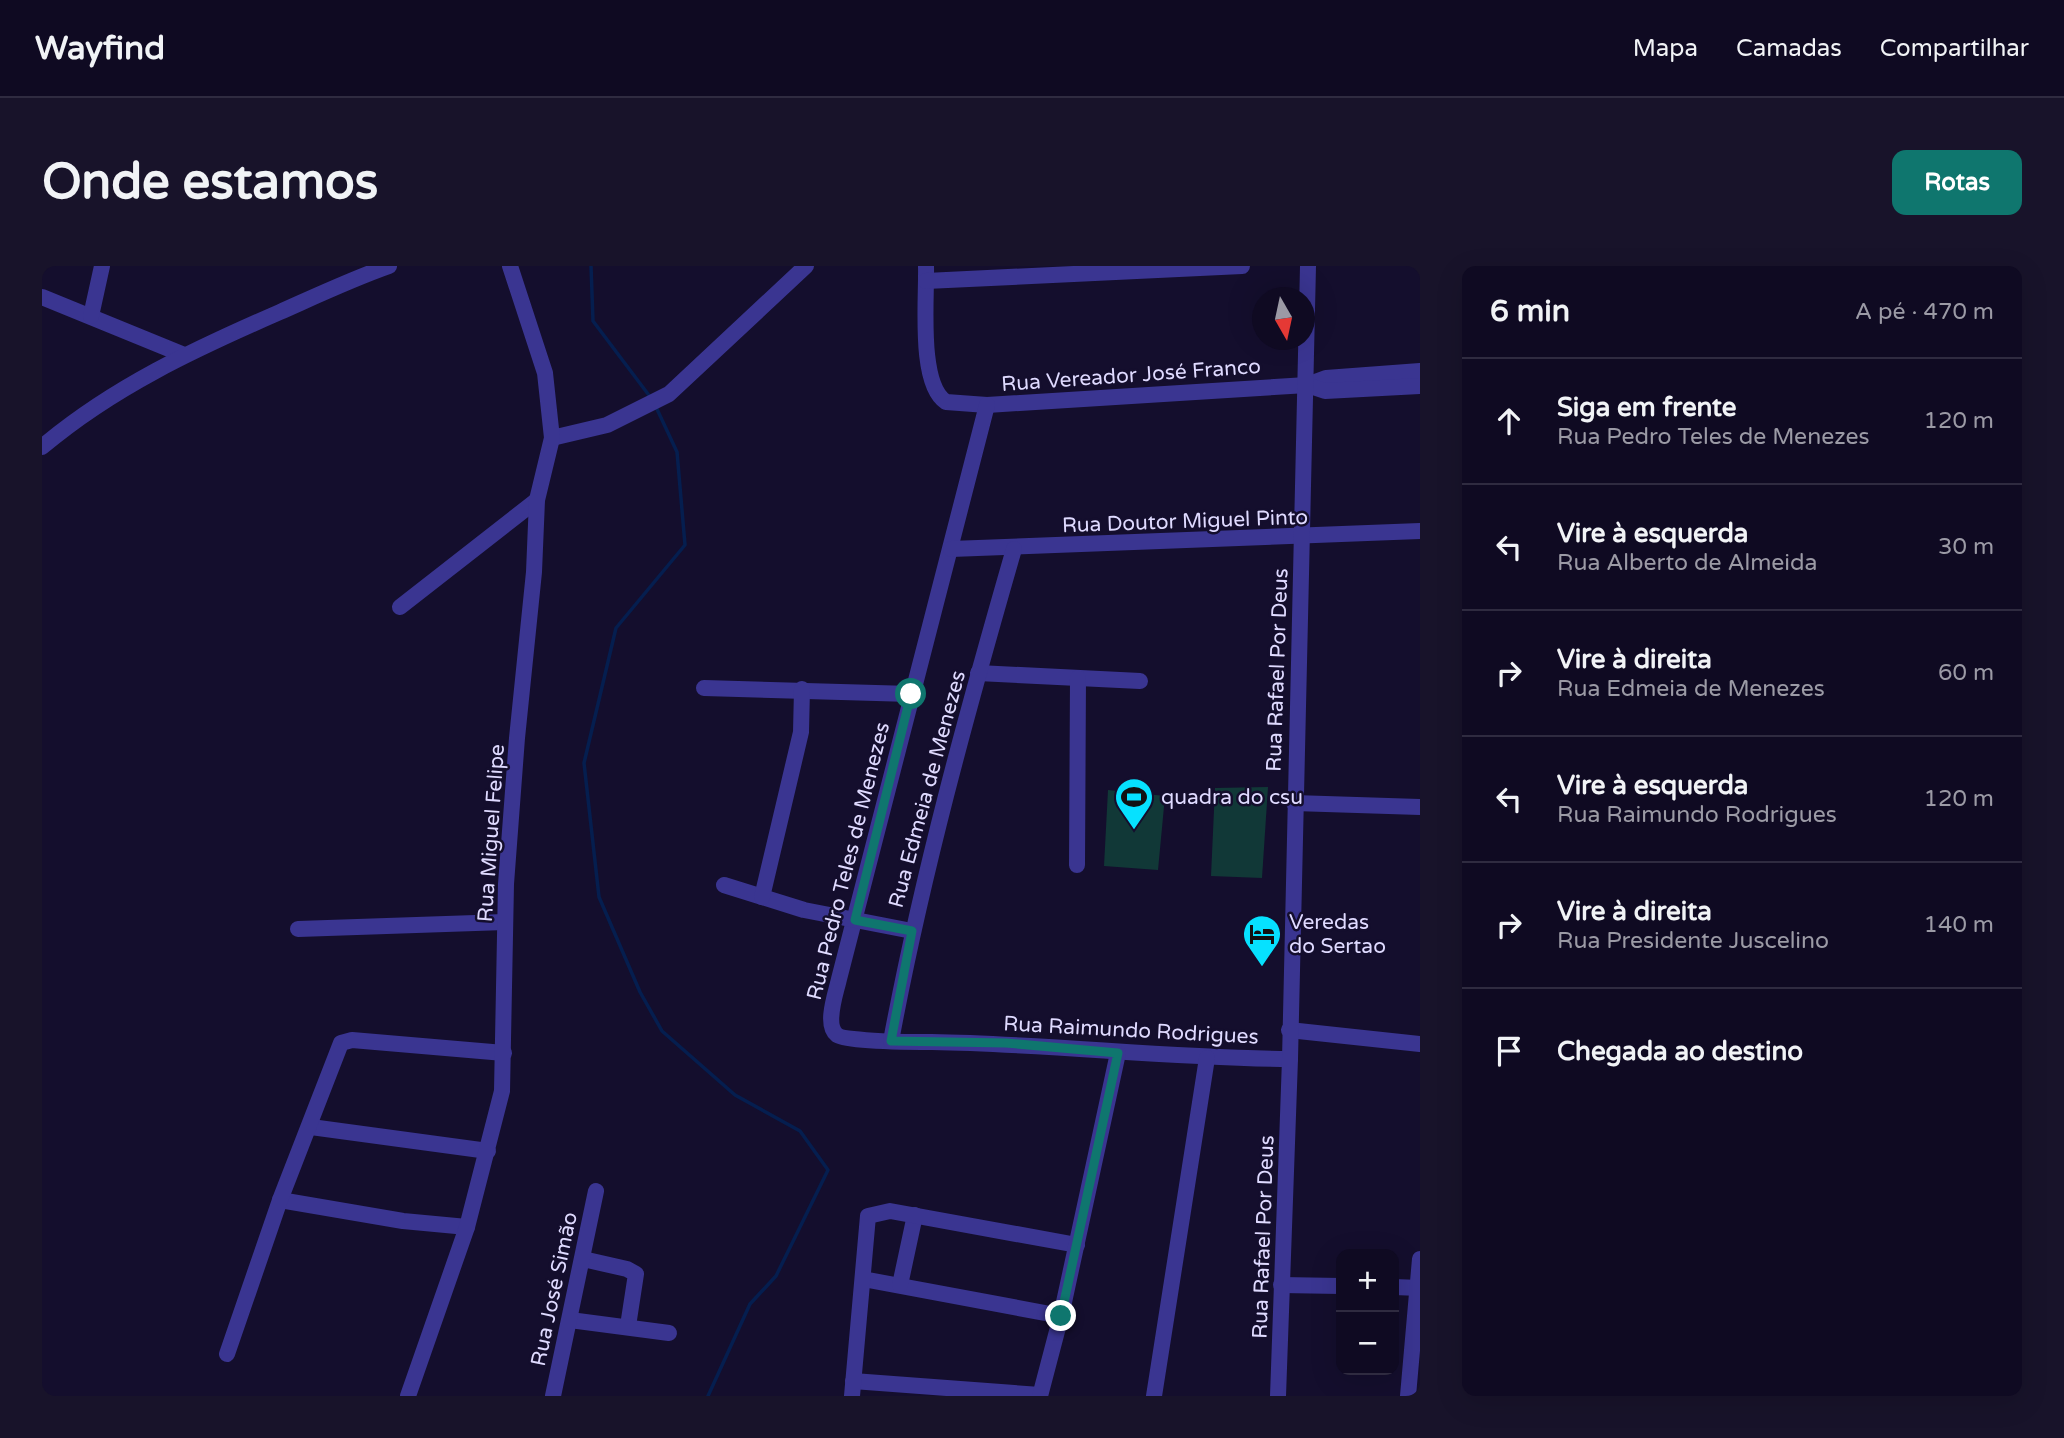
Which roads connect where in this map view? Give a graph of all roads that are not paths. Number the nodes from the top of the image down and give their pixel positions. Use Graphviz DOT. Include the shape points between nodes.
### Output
graph roads {
  1 [pos="102,266"];
  2 [pos="389,266"];
  3 [pos="510,266"];
  4 [pos="806,266"];
  5 [pos="1242,266"];
  6 [pos="1301,266"];
  7 [pos="349,273"];
  8 [pos="926,274"];
  9 [pos="1307,274"];
  10 [pos="42,297"];
  11 [pos="91,316"];
  12 [pos="184,355"];
  13 [pos="1420,371"];
  14 [pos="1307,385"];
  15 [pos="1420,386"];
  16 [pos="987,405"];
  17 [pos="552,438"];
  18 [pos="42,447"];
  19 [pos="537,500"];
  20 [pos="1420,531"];
  21 [pos="1302,538"];
  22 [pos="951,549"];
  23 [pos="1014,549"];
  24 [pos="400,607"];
  25 [pos="978,673"];
  26 [pos="1078,678"];
  27 [pos="1140,681"];
  28 [pos="704,688"];
  29 [pos="802,689"];
  30 [pos="911,694"];
  31 [pos="1294,803"];
  32 [pos="1420,807"];
  33 [pos="1077,865"];
  34 [pos="724,885"];
  35 [pos="762,897"];
  36 [pos="855,920"];
  37 [pos="505,922"];
  38 [pos="298,929"];
  39 [pos="912,931"];
  40 [pos="1289,1030"];
  41 [pos="843,1038"];
  42 [pos="891,1041"];
  43 [pos="1420,1044"];
  44 [pos="504,1053"];
  45 [pos="1118,1053"];
  46 [pos="1207,1058"];
  47 [pos="1290,1059"];
  48 [pos="311,1126"];
  49 [pos="488,1151"];
  50 [pos="596,1191"];
  51 [pos="281,1200"];
  52 [pos="915,1215"];
  53 [pos="467,1227"];
  54 [pos="1076,1245"];
  55 [pos="583,1259"];
  56 [pos="1420,1259"];
  57 [pos="863,1279"];
  58 [pos="900,1285"];
  59 [pos="1281,1285"];
  60 [pos="1336,1286"];
  61 [pos="1399,1287"];
  62 [pos="1418,1288"];
  63 [pos="1061,1316"];
  64 [pos="570,1320"];
  65 [pos="628,1326"];
  66 [pos="669,1334"];
  67 [pos="227,1354"];
  68 [pos="852,1389"];
  69 [pos="1040,1395"];
  70 [pos="408,1396"];
  71 [pos="553,1396"];
  72 [pos="1154,1396"];
  73 [pos="1278,1396"];
  74 [pos="1408,1396"];
  1 -- 11 [label="street"];
  2 -- 7 [label="street"];
  3 -- 17 [label="street, Rua Miguel Felipe" via="545,373"];
  4 -- 17 [label="street" via="669,394 607,425"];
  5 -- 8 [label="street"];
  6 -- 9 [label="street, Rua Rafael Por Deus"];
  7 -- 12 [label="street"];
  8 -- 16 [label="street, Rua Vereador José Franco" via="934,391 946,402"];
  9 -- 14 [label="street, Rua Rafael Por Deus"];
  10 -- 11 [label="street"];
  11 -- 12 [label="street"];
  12 -- 18 [label="street" via="120,390"];
  13 -- 14 [label="street, Rua Vereador José Franco" via="1326,378"];
  14 -- 15 [label="street, Rua Vereador José Franco" via="1325,391"];
  14 -- 16 [label="street, Rua Vereador José Franco"];
  14 -- 21 [label="street, Rua Rafael Por Deus"];
  16 -- 22 [label="street, Rua Pedro Teles de Menezes"];
  17 -- 19 [label="street, Rua Miguel Felipe"];
  19 -- 24 [label="street"];
  19 -- 37 [label="street, Rua Miguel Felipe"];
  20 -- 21 [label="street, Rua Doutor Miguel Pinto"];
  21 -- 23 [label="street, Rua Doutor Miguel Pinto"];
  21 -- 31 [label="street, Rua Rafael Por Deus"];
  22 -- 23 [label="street, Rua Doutor Miguel Pinto"];
  22 -- 30 [label="street, Rua Pedro Teles de Menezes"];
  23 -- 25 [label="street, Rua Edmeia de Menezes"];
  25 -- 26 [label="street"];
  25 -- 39 [label="street, Rua Edmeia de Menezes"];
  26 -- 27 [label="street"];
  26 -- 33 [label="street"];
  28 -- 29 [label="street"];
  29 -- 30 [label="street"];
  29 -- 35 [label="street" via="801,732"];
  30 -- 36 [label="street, Rua Pedro Teles de Menezes"];
  31 -- 32 [label="street"];
  31 -- 40 [label="street, Rua Rafael Por Deus"];
  34 -- 35 [label="street"];
  35 -- 36 [label="street"];
  36 -- 39 [label="street"];
  36 -- 41 [label="street, Rua Pedro Teles de Menezes" via="831,1020 834,1031"];
  37 -- 38 [label="street"];
  37 -- 44 [label="street, Rua Miguel Felipe"];
  39 -- 42 [label="street, Rua Edmeia de Menezes"];
  40 -- 43 [label="street"];
  40 -- 47 [label="street, Rua Rafael Por Deus"];
  41 -- 42 [label="street, Rua Raimundo Rodrigues"];
  42 -- 45 [label="street, Rua Raimundo Rodrigues" via="1006,1043"];
  44 -- 48 [label="street" via="345,1041"];
  44 -- 49 [label="street, Rua Miguel Felipe" via="502,1091"];
  45 -- 46 [label="street, Rua Raimundo Rodrigues"];
  45 -- 54 [label="street"];
  46 -- 47 [label="street, Rua Raimundo Rodrigues"];
  46 -- 72 [label="street"];
  47 -- 59 [label="street, Rua Rafael Por Deus"];
  48 -- 49 [label="street"];
  48 -- 51 [label="street"];
  49 -- 53 [label="street, Rua Miguel Felipe"];
  50 -- 55 [label="street, Rua José Simão"];
  51 -- 53 [label="street"];
  51 -- 67 [label="street"];
  52 -- 54 [label="street"];
  52 -- 57 [label="street" via="878,1212 868,1216"];
  52 -- 58 [label="street"];
  53 -- 70 [label="street, Rua Miguel Felipe"];
  54 -- 63 [label="street"];
  55 -- 64 [label="street, Rua José Simão"];
  55 -- 65 [label="street" via="636,1274"];
  56 -- 62 [label="street"];
  57 -- 58 [label="street"];
  57 -- 68 [label="street"];
  58 -- 63 [label="street"];
  59 -- 60 [label="street"];
  59 -- 73 [label="street, Rua Rafael Por Deus"];
  61 -- 62 [label="street"];
  62 -- 74 [label="street"];
  63 -- 69 [label="street"];
  64 -- 65 [label="street"];
  64 -- 71 [label="street, Rua José Simão"];
  65 -- 66 [label="street"];
  68 -- 69 [label="street"];
}
